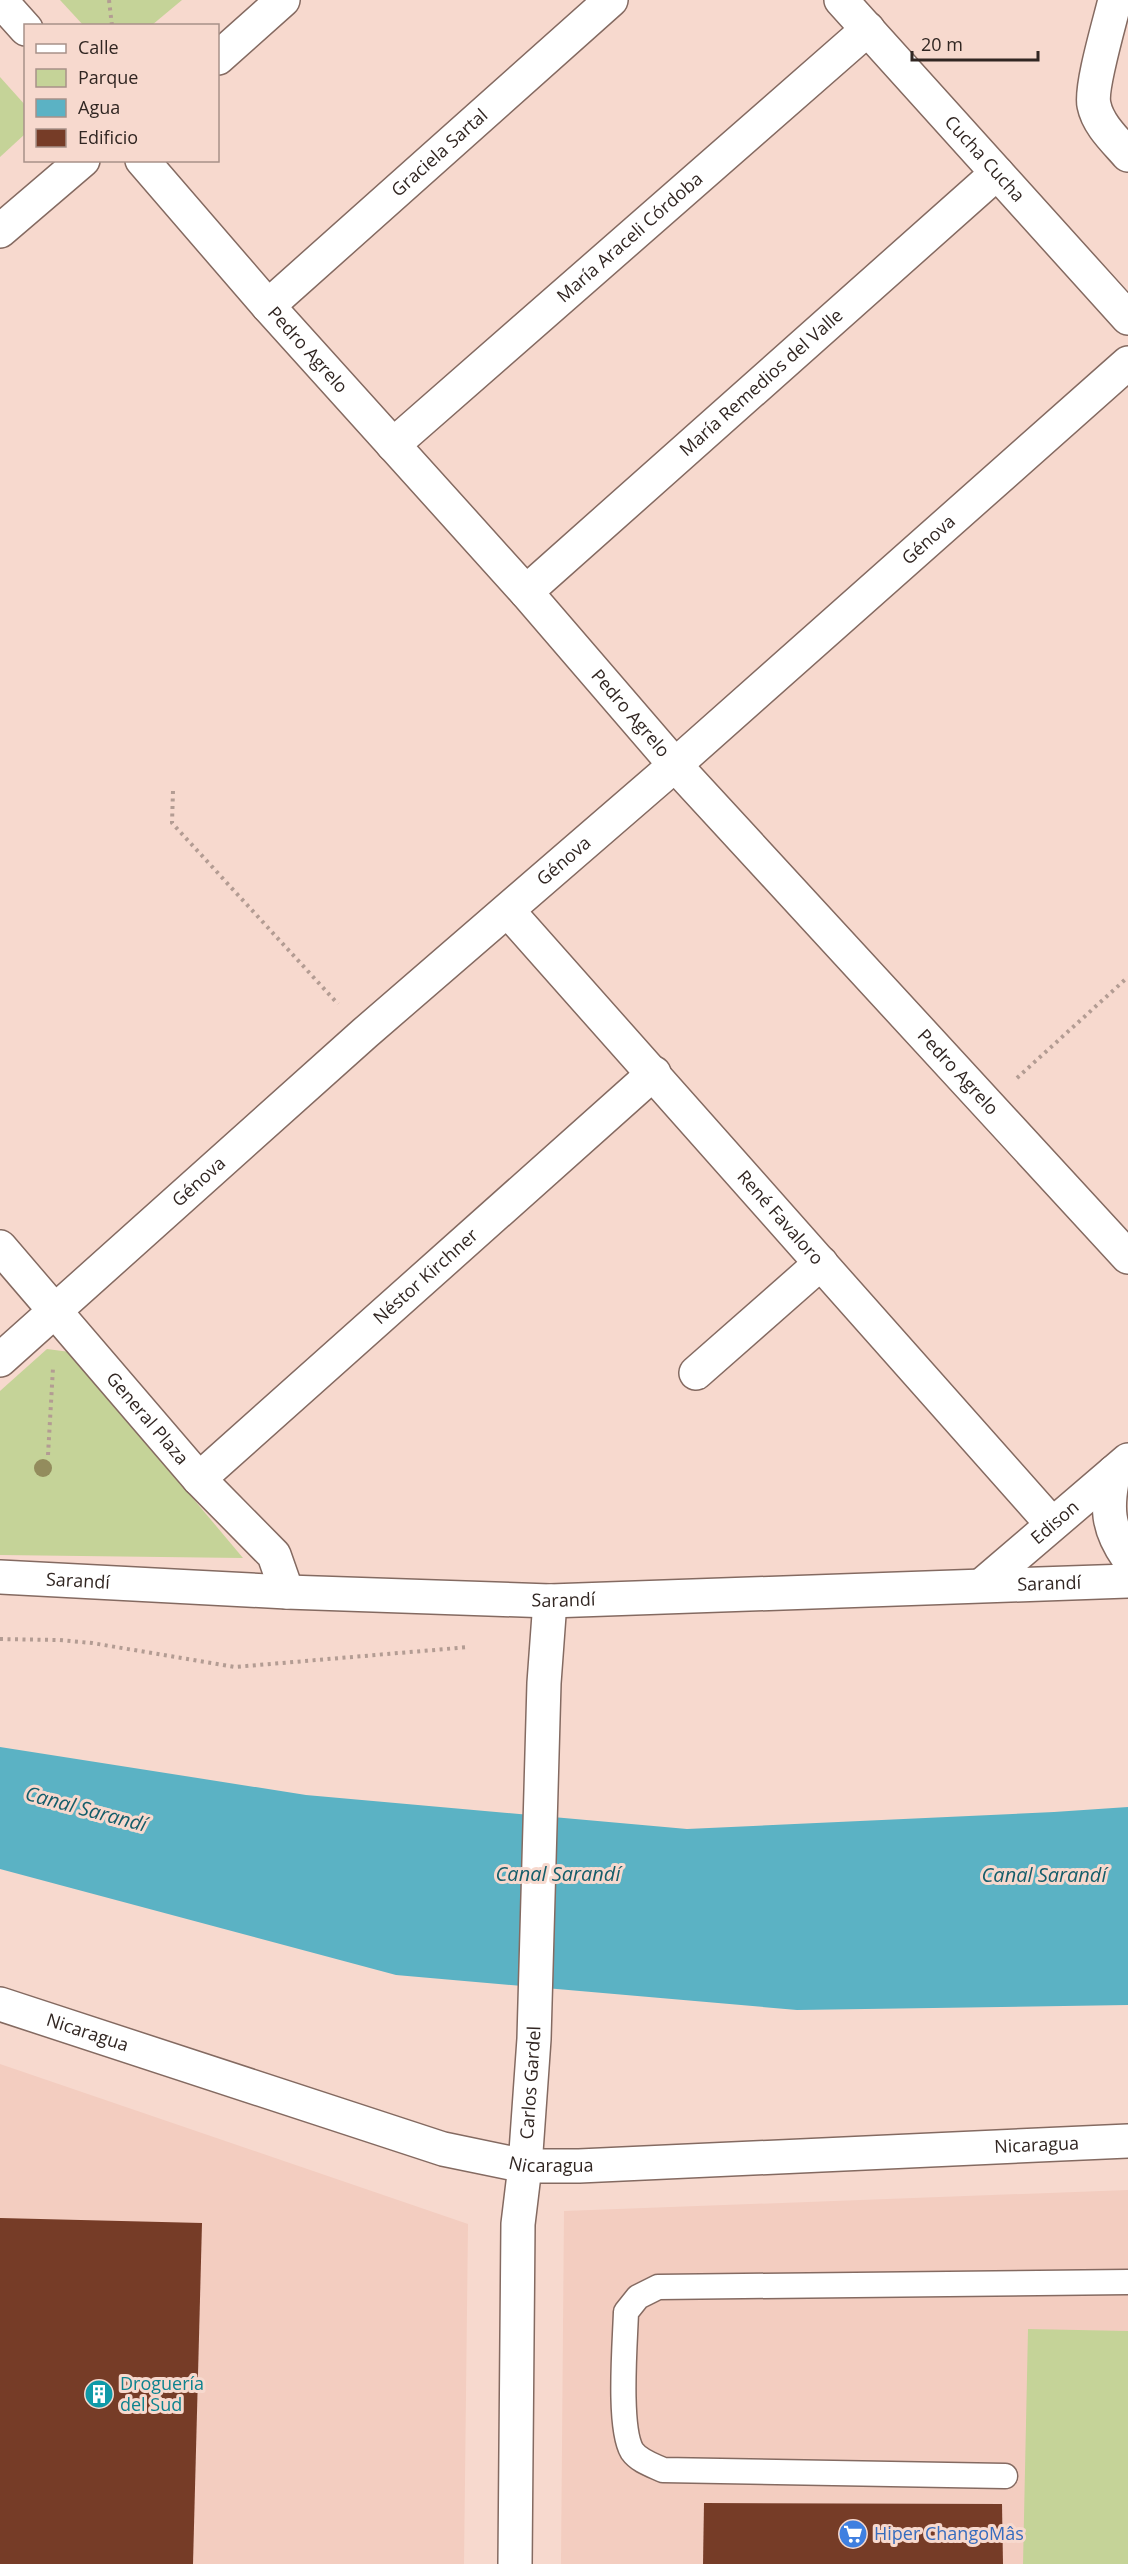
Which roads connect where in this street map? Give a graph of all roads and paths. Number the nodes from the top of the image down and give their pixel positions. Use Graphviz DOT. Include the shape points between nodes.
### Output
graph roads {
  1 [pos="0,0"];
  2 [pos="109,0"];
  3 [pos="284,0"];
  4 [pos="611,0"];
  5 [pos="841,0"];
  6 [pos="1115,0"];
  7 [pos="112,24"];
  8 [pos="24,27"];
  9 [pos="868,29"];
  10 [pos="219,57"];
  11 [pos="1128,155"];
  12 [pos="80,162"];
  13 [pos="144,162"];
  14 [pos="997,173"];
  15 [pos="0,231"];
  16 [pos="268,306"];
  17 [pos="1128,318"];
  18 [pos="1128,363"];
  19 [pos="393,445"];
  20 [pos="526,592"];
  21 [pos="675,765"];
  22 [pos="172,791"];
  23 [pos="508,911"];
  24 [pos="1128,977"];
  25 [pos="365,1034"];
  26 [pos="654,1073"];
  27 [pos="987,1104"];
  28 [pos="0,1247"];
  29 [pos="1128,1257"];
  30 [pos="821,1263"];
  31 [pos="56,1310"];
  32 [pos="0,1360"];
  33 [pos="696,1373"];
  34 [pos="48,1455"];
  35 [pos="1121,1466"];
  36 [pos="199,1479"];
  37 [pos="1052,1524"];
  38 [pos="1128,1558"];
  39 [pos="0,1577"];
  40 [pos="1128,1581"];
  41 [pos="982,1585"];
  42 [pos="287,1592"];
  43 [pos="550,1601"];
  44 [pos="0,1639"];
  45 [pos="469,1647"];
  46 [pos="0,2004"];
  47 [pos="1128,2141"];
  48 [pos="525,2166"];
  49 [pos="1128,2282"];
  50 [pos="1005,2476"];
  51 [pos="515,2564"];
  1 -- 8 [label="street"];
  2 -- 7 [label="path"];
  3 -- 10 [label="street"];
  4 -- 16 [label="street, Graciela Sartal"];
  5 -- 9 [label="street, Cucha Cucha"];
  6 -- 11 [label="street" via="1093,105 1102,124"];
  9 -- 14 [label="street, Cucha Cucha"];
  9 -- 19 [label="street, María Araceli Córdoba"];
  12 -- 15 [label="street"];
  13 -- 16 [label="street, Pedro Agrelo"];
  14 -- 17 [label="street, Cucha Cucha"];
  14 -- 20 [label="street, María Remedios del Valle"];
  16 -- 19 [label="street, Pedro Agrelo"];
  18 -- 21 [label="street, Génova"];
  19 -- 20 [label="street, Pedro Agrelo"];
  20 -- 21 [label="street, Pedro Agrelo"];
  21 -- 23 [label="street, Génova"];
  21 -- 27 [label="street, Pedro Agrelo"];
  22 -- 25 [label="path" via="172,823"];
  23 -- 25 [label="street, Génova"];
  23 -- 26 [label="street, René Favaloro"];
  24 -- 27 [label="path"];
  25 -- 31 [label="street, Génova"];
  26 -- 30 [label="street, René Favaloro"];
  26 -- 36 [label="street, Néstor Kirchner"];
  27 -- 29 [label="street, Pedro Agrelo"];
  28 -- 31 [label="street, General Plaza"];
  30 -- 33 [label="street"];
  30 -- 37 [label="street, René Favaloro"];
  31 -- 32 [label="street, Génova"];
  31 -- 34 [label="path"];
  31 -- 36 [label="street, General Plaza"];
  35 -- 37 [label="street, Edison"];
  35 -- 38 [label="street" via="1108,1499 1116,1539"];
  36 -- 42 [label="street, General Plaza" via="274,1555"];
  37 -- 41 [label="street, Edison"];
  39 -- 42 [label="street, Sarandí"];
  40 -- 41 [label="street, Sarandí"];
  41 -- 43 [label="street, Sarandí"];
  42 -- 43 [label="street, Sarandí"];
  43 -- 48 [label="street, Carlos Gardel" via="544,1683 534,2039"];
  44 -- 45 [label="path" via="92,1643 235,1667"];
  46 -- 48 [label="street, Nicaragua" via="443,2149"];
  47 -- 48 [label="street, Nicaragua"];
  48 -- 51 [label="street, Carlos Gardel" via="518,2224"];
  49 -- 50 [label="lane" via="658,2287 638,2297 626,2312 624,2432 633,2452 645,2463 663,2470"];
}
